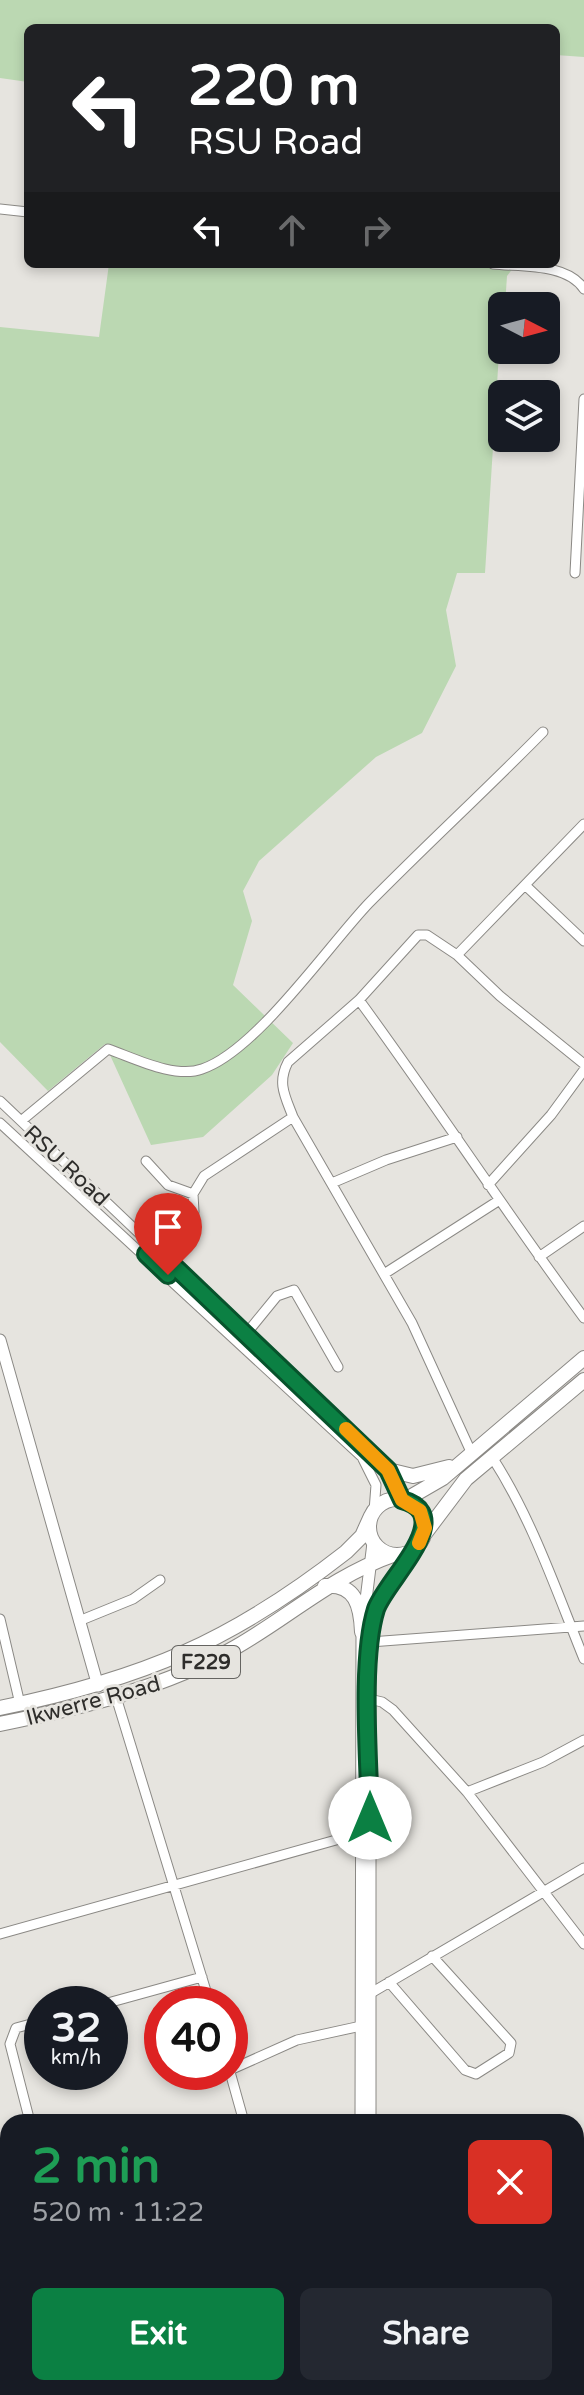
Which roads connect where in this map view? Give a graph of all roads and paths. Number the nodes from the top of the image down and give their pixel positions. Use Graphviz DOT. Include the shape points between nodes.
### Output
graph roads {
  1 [pos="0,209"];
  2 [pos="24,212"];
  3 [pos="530,268"];
  4 [pos="580,277"];
  5 [pos="584,289"];
  6 [pos="584,399"];
  7 [pos="583,453"];
  8 [pos="575,573"];
  9 [pos="543,732"];
  10 [pos="584,824"];
  11 [pos="525,885"];
  12 [pos="584,941"];
  13 [pos="457,955"];
  14 [pos="359,1000"];
  15 [pos="584,1067"];
  16 [pos="0,1101"];
  17 [pos="293,1117"];
  18 [pos="21,1121"];
  19 [pos="0,1123"];
  20 [pos="457,1137"];
  21 [pos="146,1161"];
  22 [pos="332,1183"];
  23 [pos="488,1185"];
  24 [pos="193,1194"];
  25 [pos="498,1201"];
  26 [pos="584,1226"];
  27 [pos="150,1251"];
  28 [pos="539,1257"];
  29 [pos="384,1274"];
  30 [pos="584,1318"];
  31 [pos="246,1334"];
  32 [pos="0,1340"];
  33 [pos="584,1358"];
  34 [pos="338,1367"];
  35 [pos="584,1380"];
  36 [pos="468,1457"];
  37 [pos="492,1457"];
  38 [pos="388,1470"];
  39 [pos="404,1500"];
  40 [pos="373,1514"];
  41 [pos="423,1536"];
  42 [pos="373,1543"];
  43 [pos="411,1551"];
  44 [pos="393,1555"];
  45 [pos="372,1562"];
  46 [pos="160,1580"];
  47 [pos="325,1586"];
  48 [pos="0,1619"];
  49 [pos="79,1621"];
  50 [pos="584,1626"];
  51 [pos="571,1628"];
  52 [pos="366,1637"];
  53 [pos="584,1659"];
  54 [pos="98,1686"];
  55 [pos="116,1697"];
  56 [pos="365,1698"];
  57 [pos="20,1704"];
  58 [pos="0,1708"];
  59 [pos="0,1724"];
  60 [pos="584,1740"];
  61 [pos="467,1792"];
  62 [pos="361,1833"];
  63 [pos="584,1868"];
  64 [pos="174,1886"];
  65 [pos="542,1891"];
  66 [pos="0,1934"];
  67 [pos="584,1944"];
  68 [pos="432,1956"];
  69 [pos="202,1977"];
  70 [pos="389,1982"];
  71 [pos="205,1986"];
  72 [pos="371,1993"];
  73 [pos="128,1997"];
  74 [pos="24,2026"];
  75 [pos="361,2026"];
  76 [pos="248,2063"];
  77 [pos="235,2090"];
  78 [pos="28,2114"];
  79 [pos="242,2114"];
  80 [pos="361,2114"];
  81 [pos="370,2114"];
  1 -- 2 [label="street"];
  3 -- 4 [label="street"];
  4 -- 5 [label="street"];
  6 -- 7 [label="street"];
  7 -- 8 [label="street"];
  9 -- 18 [label="street" via="369,904 241,1044 198,1071 177,1070 108,1049"];
  10 -- 11 [label="street"];
  11 -- 12 [label="street"];
  11 -- 13 [label="street"];
  13 -- 14 [label="street" via="427,935 418,935"];
  13 -- 15 [label="street"];
  14 -- 17 [label="street" via="288,1062 281,1075 282,1089"];
  14 -- 20 [label="street"];
  15 -- 23 [label="street" via="551,1115"];
  16 -- 18 [label="street, RSU Road"];
  17 -- 22 [label="street"];
  17 -- 24 [label="street" via="204,1176"];
  18 -- 27 [label="street, RSU Road"];
  19 -- 27 [label="street, RSU Road"];
  20 -- 22 [label="street"];
  20 -- 23 [label="street"];
  21 -- 24 [label="street" via="168,1185"];
  22 -- 29 [label="street"];
  23 -- 25 [label="street"];
  24 -- 27 [label="street" via="194,1212"];
  25 -- 28 [label="street"];
  25 -- 29 [label="street"];
  26 -- 28 [label="street"];
  27 -- 31 [label="street, RSU Road"];
  27 -- 40 [label="street, RSU Road" via="362,1457 376,1485"];
  28 -- 30 [label="street"];
  29 -- 36 [label="street" via="412,1323"];
  31 -- 34 [label="street" via="277,1296 294,1290"];
  31 -- 38 [label="street, RSU Road"];
  32 -- 49 [label="street"];
  33 -- 36 [label="main road"];
  35 -- 37 [label="main road"];
  36 -- 38 [label="main road" via="413,1476"];
  36 -- 39 [label="main road"];
  37 -- 41 [label="main road" via="450,1496"];
  37 -- 51 [label="street" via="535,1538"];
  38 -- 39 [label="street, RSU Road"];
  39 -- 40 [label="main road" via="388,1501"];
  39 -- 41 [label="main road" via="420,1511"];
  40 -- 42 [label="main road"];
  40 -- 54 [label="main road, Ikwerre Road / F229" via="346,1552 252,1618 184,1655"];
  41 -- 43 [label="main road"];
  42 -- 44 [label="main road"];
  42 -- 45 [label="street"];
  43 -- 44 [label="main road, F229"];
  43 -- 52 [label="street" via="379,1601"];
  44 -- 45 [label="main road, Ikwerre Road / F229"];
  45 -- 47 [label="main road, Ikwerre Road / F229"];
  45 -- 52 [label="street"];
  46 -- 49 [label="street" via="133,1599"];
  47 -- 52 [label="main road" via="341,1586 354,1595"];
  47 -- 55 [label="main road, Ikwerre Road / F229" via="235,1647"];
  48 -- 57 [label="street"];
  49 -- 54 [label="street"];
  50 -- 51 [label="street"];
  51 -- 52 [label="street"];
  51 -- 53 [label="street"];
  52 -- 56 [label="street"];
  54 -- 57 [label="main road, Ikwerre Road / F229"];
  55 -- 59 [label="main road, Ikwerre Road / F229"];
  55 -- 64 [label="street"];
  56 -- 61 [label="street" via="393,1710"];
  56 -- 62 [label="street"];
  56 -- 72 [label="street"];
  57 -- 58 [label="main road, Ikwerre Road / F229"];
  60 -- 61 [label="street"];
  61 -- 65 [label="street"];
  62 -- 64 [label="street"];
  62 -- 75 [label="street"];
  63 -- 65 [label="street"];
  64 -- 66 [label="street"];
  64 -- 69 [label="street"];
  65 -- 67 [label="street"];
  65 -- 68 [label="street"];
  68 -- 70 [label="street"];
  68 -- 70 [label="street" via="511,2043 509,2053 476,2074 465,2070"];
  69 -- 71 [label="street"];
  69 -- 73 [label="street"];
  70 -- 72 [label="street"];
  72 -- 81 [label="street"];
  74 -- 78 [label="street" via="16,2028 10,2044"];
  75 -- 76 [label="street" via="297,2040"];
  75 -- 80 [label="street"];
  77 -- 79 [label="street"];
}
